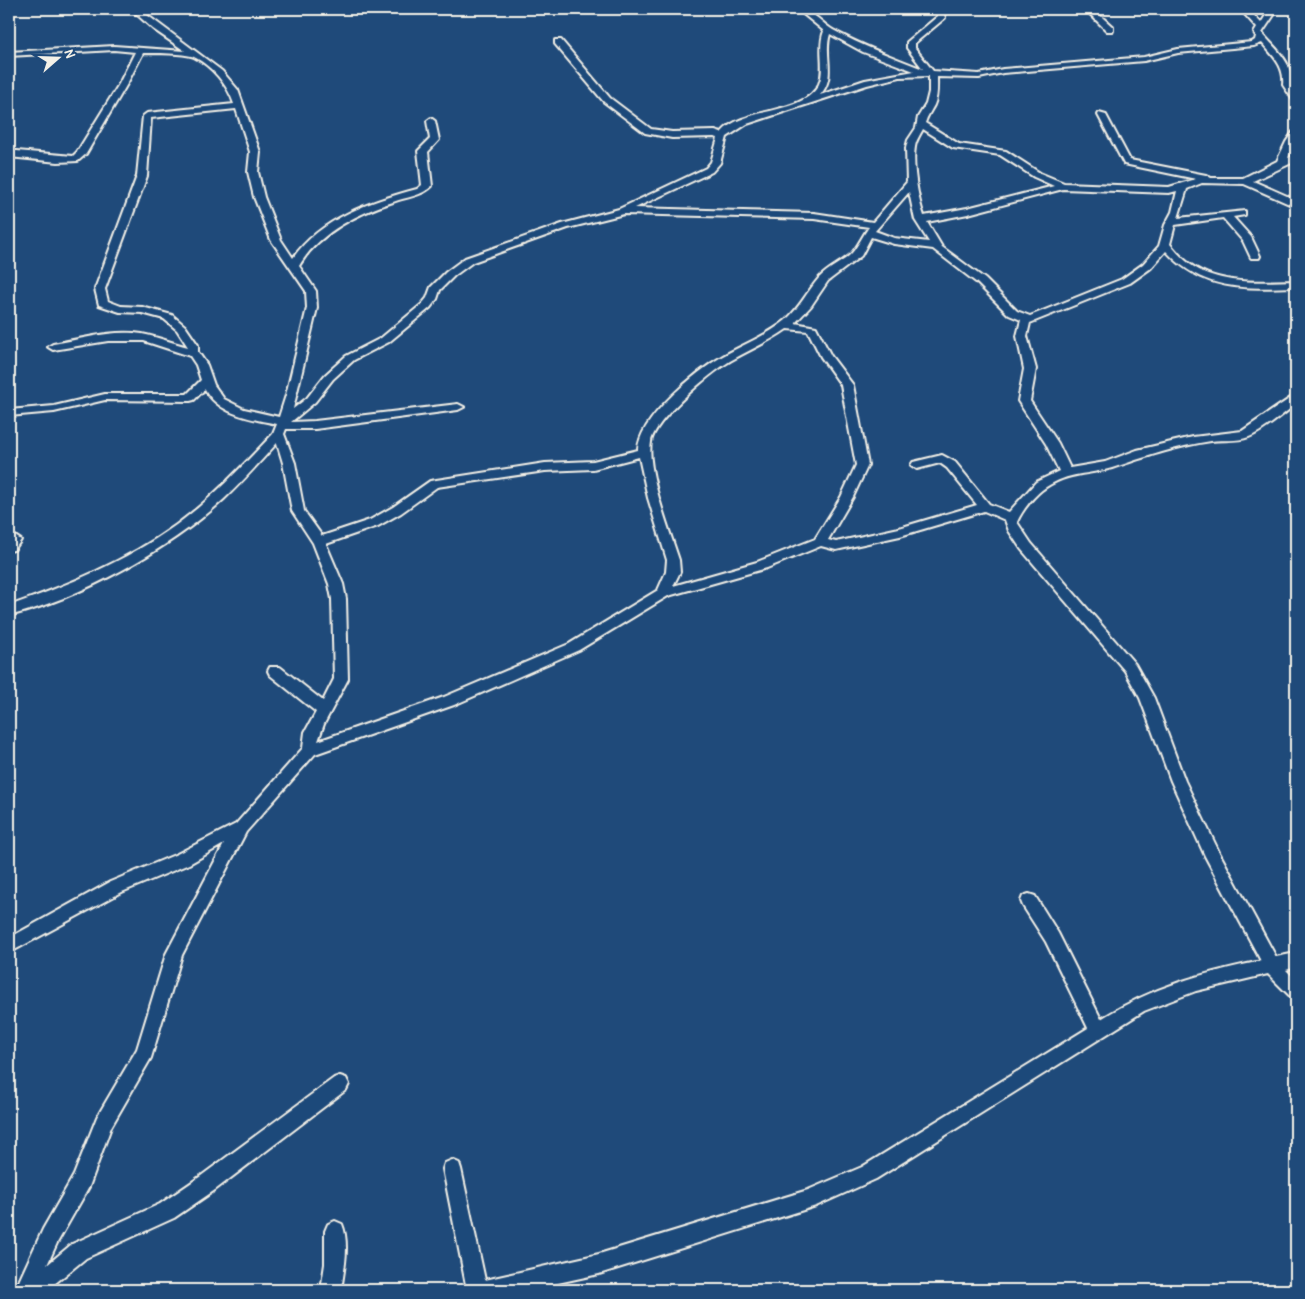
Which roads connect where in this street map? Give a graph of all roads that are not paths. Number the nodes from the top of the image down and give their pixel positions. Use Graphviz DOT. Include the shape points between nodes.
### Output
graph roads {
  1 [pos="135,9"];
  2 [pos="801,9"];
  3 [pos="940,9"];
  4 [pos="1089,9"];
  5 [pos="1244,9"];
  6 [pos="1274,9"];
  7 [pos="1110,29"];
  8 [pos="828,30"];
  9 [pos="1260,32"];
  10 [pos="558,42"];
  11 [pos="140,50"];
  12 [pos="9,54"];
  13 [pos="195,54"];
  14 [pos="929,74"];
  15 [pos="1296,85"];
  16 [pos="1287,86"];
  17 [pos="1296,98"];
  18 [pos="806,103"];
  19 [pos="239,106"];
  20 [pos="1102,115"];
  21 [pos="431,121"];
  22 [pos="921,124"];
  23 [pos="1296,134"];
  24 [pos="723,137"];
  25 [pos="9,154"];
  26 [pos="1296,158"];
  27 [pos="1281,163"];
  28 [pos="1216,181"];
  29 [pos="1245,181"];
  30 [pos="912,183"];
  31 [pos="1063,186"];
  32 [pos="1183,187"];
  33 [pos="1296,204"];
  34 [pos="622,211"];
  35 [pos="1242,213"];
  36 [pos="1225,216"];
  37 [pos="920,220"];
  38 [pos="1172,222"];
  39 [pos="873,228"];
  40 [pos="1164,244"];
  41 [pos="936,246"];
  42 [pos="1255,256"];
  43 [pos="294,265"];
  44 [pos="1296,284"];
  45 [pos="1029,319"];
  46 [pos="784,326"];
  47 [pos="53,347"];
  48 [pos="193,353"];
  49 [pos="206,380"];
  50 [pos="1296,399"];
  51 [pos="458,407"];
  52 [pos="9,413"];
  53 [pos="281,428"];
  54 [pos="643,452"];
  55 [pos="917,465"];
  56 [pos="1066,472"];
  57 [pos="985,508"];
  58 [pos="1012,518"];
  59 [pos="319,542"];
  60 [pos="820,542"];
  61 [pos="663,593"];
  62 [pos="9,611"];
  63 [pos="275,671"];
  64 [pos="325,711"];
  65 [pos="310,750"];
  66 [pos="241,828"];
  67 [pos="1029,901"];
  68 [pos="9,946"];
  69 [pos="1296,960"];
  70 [pos="1272,966"];
  71 [pos="1296,991"];
  72 [pos="1098,1031"];
  73 [pos="340,1084"];
  74 [pos="452,1169"];
  75 [pos="335,1231"];
  76 [pos="25,1290"];
  77 [pos="32,1290"];
  78 [pos="331,1290"];
  79 [pos="477,1290"];
  80 [pos="483,1290"];
  1 -- 13 [label="street"];
  2 -- 8 [label="street"];
  3 -- 14 [label="street" via="942,16 911,42 910,48"];
  4 -- 7 [label="street"];
  5 -- 9 [label="street"];
  6 -- 9 [label="street"];
  8 -- 14 [label="street" via="866,50"];
  8 -- 18 [label="street" via="824,44 827,63 825,83 819,94"];
  9 -- 14 [label="street" via="1259,41 1254,44 1178,50 1144,58 970,76"];
  9 -- 16 [label="street" via="1288,74"];
  10 -- 24 [label="street" via="607,100 648,131"];
  11 -- 12 [label="street" via="86,49"];
  11 -- 13 [label="street"];
  11 -- 25 [label="street" via="114,101 75,159"];
  13 -- 19 [label="street" via="230,84"];
  14 -- 18 [label="street" via="900,75 865,83"];
  14 -- 22 [label="street" via="933,92"];
  15 -- 16 [label="street"];
  16 -- 17 [label="street"];
  18 -- 24 [label="street" via="744,122"];
  19 -- 43 [label="street" via="255,152 253,172 259,197 276,240"];
  19 -- 48 [label="street" via="147,116 142,176 100,289 103,303 168,317 194,346"];
  20 -- 28 [label="street" via="1127,162"];
  21 -- 43 [label="street" via="435,140 423,151 427,186 363,208 339,222 310,244"];
  22 -- 30 [label="street" via="910,148"];
  22 -- 31 [label="street" via="956,146 1003,153 1037,175"];
  23 -- 27 [label="street"];
  24 -- 34 [label="street" via="715,163 708,170"];
  26 -- 27 [label="street"];
  27 -- 29 [label="street"];
  28 -- 29 [label="street"];
  28 -- 32 [label="street" via="1197,181"];
  29 -- 33 [label="street"];
  30 -- 37 [label="street"];
  30 -- 39 [label="street"];
  31 -- 32 [label="street" via="1169,190"];
  31 -- 37 [label="street"];
  32 -- 38 [label="street"];
  34 -- 39 [label="street" via="814,216"];
  34 -- 53 [label="street" via="565,226 469,260 450,274 426,306 385,340 350,358"];
  35 -- 36 [label="street"];
  36 -- 38 [label="street"];
  36 -- 42 [label="street" via="1236,225"];
  37 -- 41 [label="street"];
  38 -- 40 [label="street"];
  39 -- 41 [label="street" via="878,237"];
  39 -- 46 [label="street" via="858,247 857,254 824,279 802,310"];
  40 -- 44 [label="street" via="1184,264 1211,277 1250,285"];
  40 -- 45 [label="street" via="1147,266 1126,281"];
  41 -- 45 [label="street" via="981,281 1002,304"];
  43 -- 53 [label="street" via="311,291 312,308"];
  45 -- 56 [label="street" via="1022,336 1030,368 1024,401 1052,443"];
  46 -- 54 [label="street" via="724,360 685,390 648,433"];
  46 -- 60 [label="street" via="812,329 826,356 845,380 861,458 862,468"];
  47 -- 48 [label="street" via="136,337"];
  48 -- 49 [label="street"];
  49 -- 52 [label="street" via="190,398 106,397 54,409"];
  49 -- 53 [label="street" via="215,396 230,407"];
  50 -- 56 [label="street" via="1246,434 1193,440 1107,465"];
  51 -- 53 [label="street"];
  53 -- 59 [label="street" via="298,511"];
  53 -- 62 [label="street" via="220,496 166,538 73,588"];
  54 -- 59 [label="street" via="593,465 545,467 434,484 374,523"];
  54 -- 61 [label="street" via="673,560 673,572"];
  55 -- 57 [label="street" via="942,460 951,465"];
  56 -- 58 [label="street" via="1040,485"];
  57 -- 58 [label="street"];
  57 -- 60 [label="street" via="836,546"];
  58 -- 70 [label="street" via="1015,531 1026,546 1130,668 1148,698 1196,820"];
  59 -- 64 [label="street" via="339,599 341,679"];
  60 -- 61 [label="street" via="762,565"];
  61 -- 65 [label="street" via="562,654 457,698"];
  63 -- 64 [label="street"];
  64 -- 65 [label="street" via="311,734"];
  65 -- 66 [label="street"];
  66 -- 68 [label="street" via="183,859 116,887"];
  66 -- 76 [label="street" via="174,954 145,1052 102,1123 82,1180 50,1236"];
  67 -- 72 [label="street" via="1052,938"];
  69 -- 70 [label="street"];
  70 -- 71 [label="street"];
  70 -- 72 [label="street" via="1177,988 1138,1006"];
  72 -- 80 [label="street" via="869,1173 817,1196 599,1264"];
  73 -- 77 [label="street" via="167,1211 79,1251"];
  74 -- 79 [label="street"];
  75 -- 78 [label="street" via="336,1264"];
}
